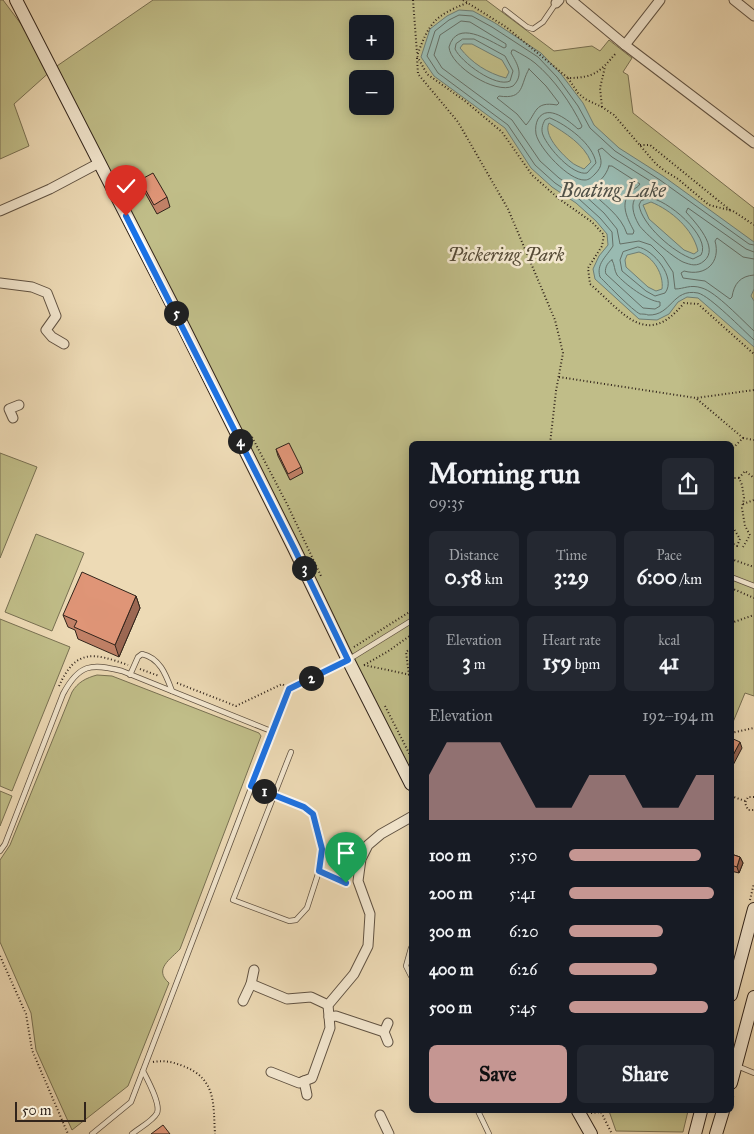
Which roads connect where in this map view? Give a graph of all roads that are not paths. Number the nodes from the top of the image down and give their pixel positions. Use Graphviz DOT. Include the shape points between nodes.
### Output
graph roads {
  1 [pos="16,0"];
  2 [pos="572,0"];
  3 [pos="660,0"];
  4 [pos="734,0"];
  5 [pos="558,2"];
  6 [pos="505,10"];
  7 [pos="754,16"];
  8 [pos="625,45"];
  9 [pos="754,143"];
  10 [pos="99,163"];
  11 [pos="0,211"];
  12 [pos="0,282"];
  13 [pos="64,344"];
  14 [pos="0,406"];
  15 [pos="19,406"];
  16 [pos="734,578"];
  17 [pos="754,586"];
  18 [pos="409,622"];
  19 [pos="348,660"];
  20 [pos="130,675"];
  21 [pos="172,691"];
  22 [pos="272,731"];
  23 [pos="291,752"];
  24 [pos="409,780"];
  25 [pos="251,786"];
  26 [pos="275,795"];
  27 [pos="409,818"];
  28 [pos="0,851"];
  29 [pos="319,871"];
  30 [pos="346,883"];
  31 [pos="754,909"];
  32 [pos="752,927"];
  33 [pos="409,955"];
  34 [pos="736,957"];
  35 [pos="254,970"];
  36 [pos="409,972"];
  37 [pos="734,972"];
  38 [pos="251,984"];
  39 [pos="754,997"];
  40 [pos="243,1001"];
  41 [pos="328,1006"];
  42 [pos="329,1017"];
  43 [pos="388,1023"];
  44 [pos="384,1032"];
  45 [pos="388,1042"];
  46 [pos="734,1065"];
  47 [pos="143,1070"];
  48 [pos="271,1072"];
  49 [pos="754,1073"];
  50 [pos="304,1081"];
  51 [pos="307,1095"];
  52 [pos="479,1113"];
  53 [pos="582,1113"];
  54 [pos="700,1113"];
  55 [pos="722,1113"];
  56 [pos="380,1115"];
  57 [pos="92,1134"];
  58 [pos="132,1134"];
  59 [pos="389,1134"];
  60 [pos="490,1134"];
  61 [pos="591,1134"];
  62 [pos="695,1134"];
  63 [pos="716,1134"];
  1 -- 10 [label="street"];
  2 -- 8 [label="street"];
  3 -- 8 [label="street"];
  4 -- 7 [label="street"];
  5 -- 6 [label="lane" via="543,22 533,29"];
  8 -- 9 [label="street"];
  10 -- 11 [label="street"];
  10 -- 19 [label="street"];
  12 -- 13 [label="street" via="47,293 56,316 46,330"];
  14 -- 15 [label="street" via="11,413"];
  16 -- 17 [label="lane"];
  18 -- 19 [label="lane"];
  19 -- 22 [label="lane" via="289,689"];
  19 -- 24 [label="street"];
  20 -- 21 [label="lane"];
  20 -- 21 [label="lane" via="138,657 142,654 150,656 156,660"];
  20 -- 28 [label="lane" via="100,666 84,669 72,678"];
  21 -- 22 [label="lane"];
  22 -- 25 [label="lane"];
  23 -- 26 [label="lane"];
  25 -- 26 [label="lane"];
  25 -- 47 [label="lane"];
  26 -- 29 [label="lane" via="313,814 322,849"];
  26 -- 29 [label="lane" via="233,900 289,921 296,920 307,908"];
  27 -- 41 [label="street" via="368,844 361,859 358,881 370,914 368,946 354,974"];
  29 -- 30 [label="lane"];
  31 -- 32 [label="street"];
  32 -- 34 [label="street"];
  33 -- 36 [label="lane" via="406,966"];
  34 -- 37 [label="street"];
  35 -- 38 [label="street"];
  38 -- 40 [label="street"];
  38 -- 41 [label="street" via="287,999 311,997"];
  39 -- 46 [label="street"];
  41 -- 42 [label="street"];
  42 -- 44 [label="street" via="336,1016"];
  42 -- 50 [label="street" via="330,1028 312,1078"];
  43 -- 44 [label="street"];
  44 -- 45 [label="street"];
  46 -- 49 [label="lane"];
  47 -- 57 [label="lane" via="131,1102"];
  47 -- 58 [label="lane" via="158,1109 157,1114"];
  48 -- 50 [label="street" via="299,1083"];
  50 -- 51 [label="street"];
  52 -- 60 [label="lane"];
  53 -- 61 [label="street"];
  54 -- 62 [label="street"];
  55 -- 63 [label="street"];
  56 -- 59 [label="street"];
}
